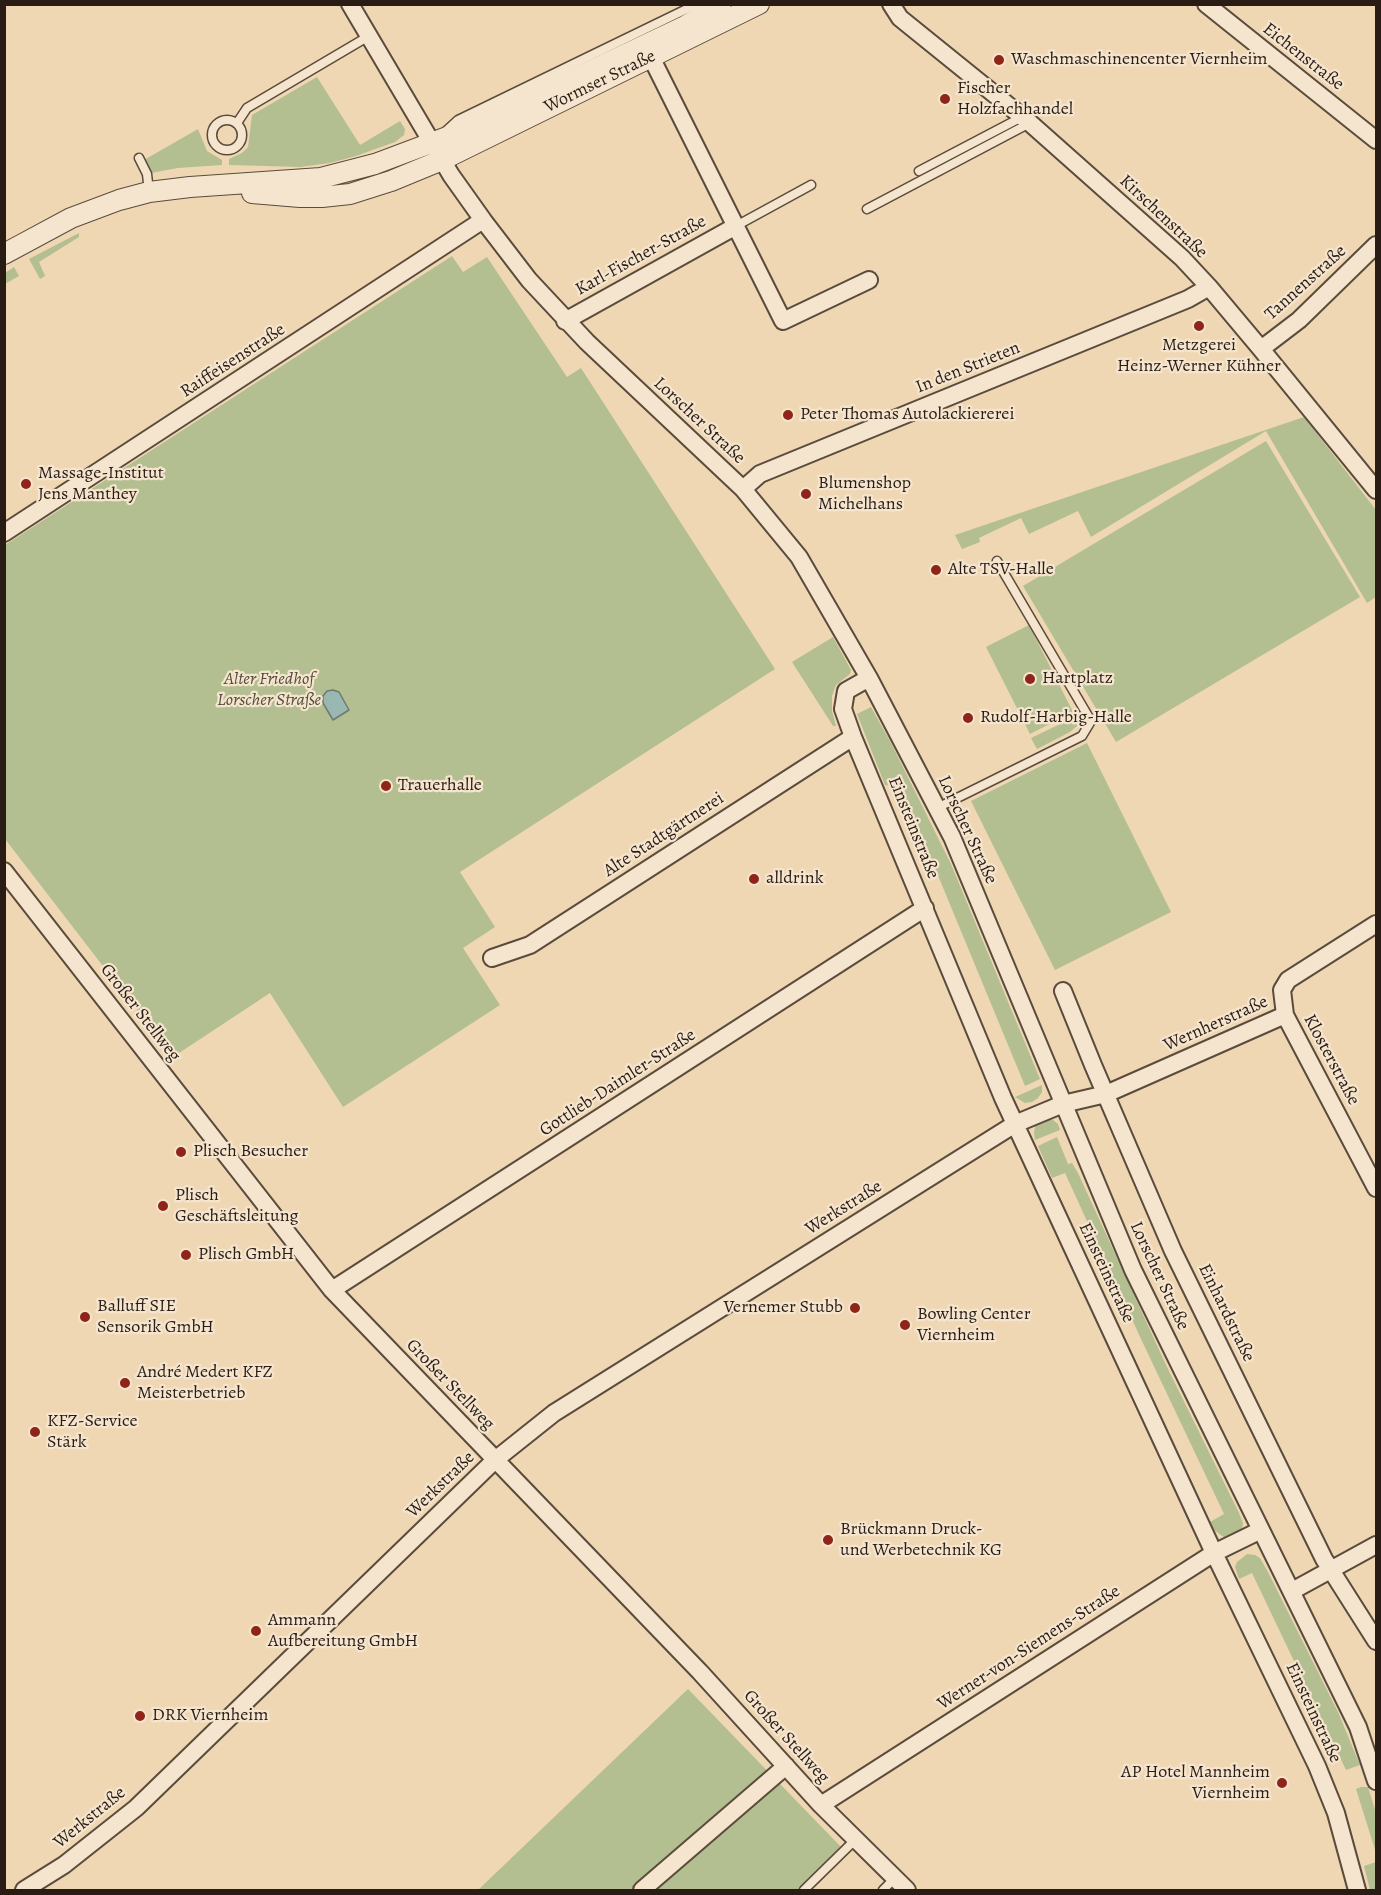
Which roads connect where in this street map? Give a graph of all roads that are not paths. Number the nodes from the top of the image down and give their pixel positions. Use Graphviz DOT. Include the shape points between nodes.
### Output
graph roads {
  1 [pos="350,4"];
  2 [pos="696,4"];
  3 [pos="721,4"];
  4 [pos="759,4"];
  5 [pos="891,4"];
  6 [pos="1206,4"];
  7 [pos="369,36"];
  8 [pos="651,57"];
  9 [pos="1026,120"];
  10 [pos="237,123"];
  11 [pos="1377,140"];
  12 [pos="437,152"];
  13 [pos="139,158"];
  14 [pos="919,171"];
  15 [pos="811,185"];
  16 [pos="149,192"];
  17 [pos="867,210"];
  18 [pos="483,220"];
  19 [pos="736,226"];
  20 [pos="1377,245"];
  21 [pos="4,254"];
  22 [pos="868,280"];
  23 [pos="1209,287"];
  24 [pos="566,321"];
  25 [pos="1261,349"];
  26 [pos="743,489"];
  27 [pos="1377,490"];
  28 [pos="4,533"];
  29 [pos="997,561"];
  30 [pos="869,678"];
  31 [pos="853,737"];
  32 [pos="937,808"];
  33 [pos="4,871"];
  34 [pos="925,908"];
  35 [pos="1377,924"];
  36 [pos="492,958"];
  37 [pos="1063,991"];
  38 [pos="1285,1015"];
  39 [pos="1106,1094"];
  40 [pos="1063,1104"];
  41 [pos="1015,1124"];
  42 [pos="1377,1188"];
  43 [pos="332,1290"];
  44 [pos="495,1460"];
  45 [pos="1261,1530"];
  46 [pos="1377,1545"];
  47 [pos="1214,1553"];
  48 [pos="1331,1571"];
  49 [pos="1292,1591"];
  50 [pos="1377,1641"];
  51 [pos="786,1766"];
  52 [pos="1377,1780"];
  53 [pos="821,1805"];
  54 [pos="856,1839"];
  55 [pos="895,1878"];
  56 [pos="24,1890"];
  57 [pos="642,1890"];
  58 [pos="804,1890"];
  59 [pos="883,1890"];
  60 [pos="907,1890"];
  61 [pos="1357,1890"];
  1 -- 7 [label="street, Lorscher Straße"];
  2 -- 12 [label="lane" via="458,120"];
  3 -- 12 [label="street" via="686,26 463,131"];
  4 -- 8 [label="street, Wormser Straße"];
  5 -- 9 [label="street, Kirschenstraße" via="900,18"];
  6 -- 11 [label="street, Eichenstraße"];
  7 -- 10 [label="lane" via="247,108"];
  7 -- 12 [label="street, Lorscher Straße"];
  8 -- 12 [label="street, Wormser Straße"];
  8 -- 19 [label="street, Karl-Fischer-Straße"];
  9 -- 14 [label="lane"];
  9 -- 17 [label="lane"];
  9 -- 23 [label="street, Kirschenstraße" via="1182,258"];
  12 -- 16 [label="street" via="321,178"];
  12 -- 18 [label="street, Lorscher Straße"];
  13 -- 16 [label="lane" via="147,174"];
  15 -- 19 [label="lane"];
  16 -- 21 [label="street" via="71,218"];
  18 -- 24 [label="street, Lorscher Straße"];
  18 -- 28 [label="street, Raiffeisenstraße"];
  19 -- 22 [label="street, Karl-Fischer-Straße" via="783,321"];
  19 -- 24 [label="street, Karl-Fischer-Straße"];
  20 -- 25 [label="street, Tannenstraße" via="1299,320"];
  23 -- 25 [label="street, Kirschenstraße"];
  23 -- 26 [label="street, In den Strieten" via="1188,299 760,474"];
  24 -- 26 [label="street, Lorscher Straße"];
  25 -- 27 [label="street, Kirschenstraße"];
  26 -- 30 [label="street, Lorscher Straße" via="799,557"];
  29 -- 32 [label="lane" via="1091,721 1082,736"];
  30 -- 31 [label="street, Einsteinstraße" via="846,691 843,709"];
  30 -- 32 [label="street, Lorscher Straße"];
  31 -- 34 [label="street, Einsteinstraße"];
  31 -- 36 [label="street, Alte Stadtgärtnerei" via="530,945"];
  32 -- 40 [label="street, Lorscher Straße"];
  33 -- 43 [label="street, Großer Stellweg"];
  34 -- 41 [label="street, Einsteinstraße"];
  34 -- 43 [label="street, Gottlieb-Daimler-Straße"];
  35 -- 38 [label="street, Wernherstraße" via="1288,980 1282,990"];
  37 -- 39 [label="street, Einhardstraße"];
  38 -- 39 [label="street, Wernherstraße"];
  38 -- 42 [label="street, Klosterstraße"];
  39 -- 40 [label="street, Wernherstraße"];
  39 -- 48 [label="street, Einhardstraße" via="1173,1251"];
  40 -- 41 [label="street, Werkstraße"];
  40 -- 45 [label="street, Lorscher Straße" via="1133,1270"];
  41 -- 44 [label="street, Werkstraße" via="554,1413"];
  41 -- 47 [label="street, Einsteinstraße"];
  43 -- 44 [label="street, Großer Stellweg"];
  44 -- 51 [label="street, Großer Stellweg"];
  44 -- 56 [label="street, Werkstraße" via="136,1808 64,1865"];
  45 -- 47 [label="street, Werner-von-Siemens-Straße"];
  45 -- 49 [label="street, Lorscher Straße"];
  46 -- 48 [label="street"];
  47 -- 53 [label="street, Werner-von-Siemens-Straße"];
  47 -- 61 [label="street, Einsteinstraße" via="1317,1766 1336,1813"];
  48 -- 49 [label="street"];
  48 -- 50 [label="street, Einhardstraße"];
  49 -- 52 [label="street, Lorscher Straße" via="1358,1727"];
  51 -- 53 [label="street, Großer Stellweg"];
  51 -- 57 [label="street"];
  53 -- 54 [label="street, Großer Stellweg"];
  54 -- 55 [label="street, Großer Stellweg"];
  54 -- 58 [label="lane"];
  55 -- 59 [label="lane"];
  55 -- 60 [label="street, Großer Stellweg"];
}
